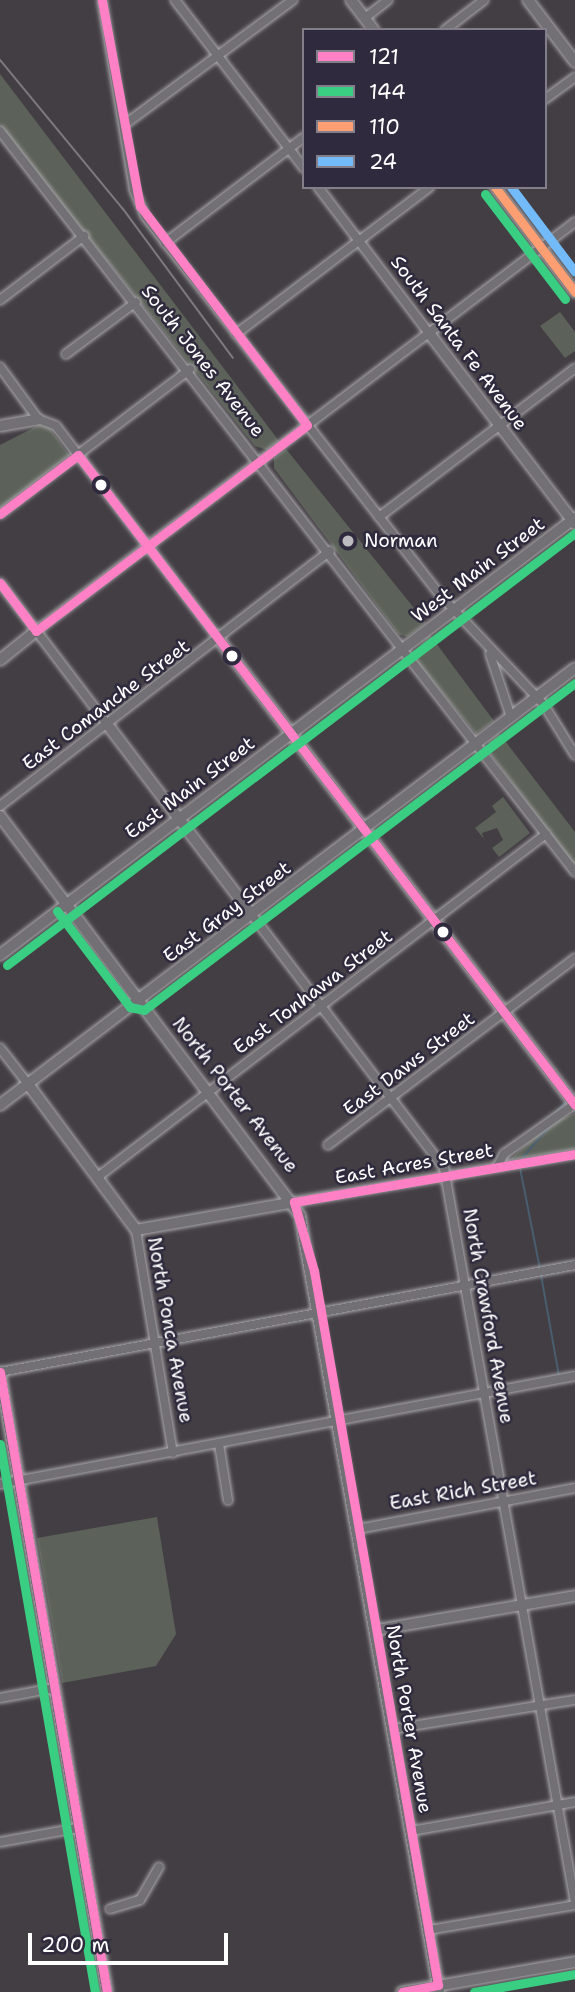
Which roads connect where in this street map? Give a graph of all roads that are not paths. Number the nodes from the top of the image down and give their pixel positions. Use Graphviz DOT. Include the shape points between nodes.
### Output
graph roads {
  1 [pos="102,0"];
  2 [pos="175,0"];
  3 [pos="293,0"];
  4 [pos="351,0"];
  5 [pos="388,0"];
  6 [pos="484,0"];
  7 [pos="527,0"];
  8 [pos="365,18"];
  9 [pos="372,28"];
  10 [pos="448,28"];
  11 [pos="218,57"];
  12 [pos="575,62"];
  13 [pos="575,77"];
  14 [pos="547,98"];
  15 [pos="124,125"];
  16 [pos="2,137"];
  17 [pos="302,138"];
  18 [pos="288,149"];
  19 [pos="302,166"];
  20 [pos="320,189"];
  21 [pos="427,189"];
  22 [pos="497,189"];
  23 [pos="575,222"];
  24 [pos="84,236"];
  25 [pos="359,241"];
  26 [pos="165,243"];
  27 [pos="541,248"];
  28 [pos="575,292"];
  29 [pos="0,300"];
  30 [pos="136,302"];
  31 [pos="429,333"];
  32 [pos="236,334"];
  33 [pos="66,354"];
  34 [pos="0,367"];
  35 [pos="575,368"];
  36 [pos="190,369"];
  37 [pos="38,419"];
  38 [pos="307,425"];
  39 [pos="500,425"];
  40 [pos="0,426"];
  41 [pos="78,455"];
  42 [pos="262,460"];
  43 [pos="0,514"];
  44 [pos="379,517"];
  45 [pos="574,521"];
  46 [pos="149,547"];
  47 [pos="330,551"];
  48 [pos="0,583"];
  49 [pos="454,610"];
  50 [pos="36,631"];
  51 [pos="218,638"];
  52 [pos="402,649"];
  53 [pos="489,651"];
  54 [pos="0,660"];
  55 [pos="575,668"];
  56 [pos="537,698"];
  57 [pos="511,716"];
  58 [pos="107,724"];
  59 [pos="291,734"];
  60 [pos="473,744"];
  61 [pos="575,755"];
  62 [pos="0,806"];
  63 [pos="0,816"];
  64 [pos="178,817"];
  65 [pos="364,830"];
  66 [pos="546,834"];
  67 [pos="575,872"];
  68 [pos="67,904"];
  69 [pos="252,915"];
  70 [pos="433,920"];
  71 [pos="0,955"];
  72 [pos="575,958"];
  73 [pos="139,999"];
  74 [pos="322,1006"];
  75 [pos="503,1012"];
  76 [pos="0,1048"];
  77 [pos="28,1084"];
  78 [pos="210,1090"];
  79 [pos="391,1097"];
  80 [pos="573,1102"];
  81 [pos="0,1105"];
  82 [pos="328,1145"];
  83 [pos="575,1153"];
  84 [pos="497,1167"];
  85 [pos="99,1176"];
  86 [pos="446,1176"];
  87 [pos="294,1202"];
  88 [pos="136,1230"];
  89 [pos="575,1265"];
  90 [pos="465,1283"];
  91 [pos="320,1311"];
  92 [pos="156,1344"];
  93 [pos="0,1372"];
  94 [pos="575,1376"];
  95 [pos="484,1392"];
  96 [pos="338,1419"];
  97 [pos="219,1444"];
  98 [pos="173,1453"];
  99 [pos="18,1480"];
  100 [pos="0,1484"];
  101 [pos="575,1488"];
  102 [pos="228,1500"];
  103 [pos="503,1500"];
  104 [pos="358,1530"];
  105 [pos="575,1596"];
  106 [pos="522,1605"];
  107 [pos="376,1630"];
  108 [pos="54,1688"];
  109 [pos="0,1698"];
  110 [pos="575,1700"];
  111 [pos="540,1706"];
  112 [pos="393,1729"];
  113 [pos="575,1802"];
  114 [pos="558,1805"];
  115 [pos="78,1828"];
  116 [pos="411,1831"];
  117 [pos="0,1842"];
  118 [pos="159,1867"];
  119 [pos="575,1904"];
  120 [pos="110,1909"];
  121 [pos="429,1930"];
  122 [pos="575,1962"];
  123 [pos="438,1989"];
  124 [pos="107,1992"];
  125 [pos="402,1992"];
  1 -- 15 [label="street"];
  2 -- 11 [label="street"];
  3 -- 11 [label="street"];
  4 -- 8 [label="street"];
  5 -- 8 [label="street"];
  6 -- 10 [label="street"];
  7 -- 12 [label="street"];
  8 -- 9 [label="street"];
  11 -- 15 [label="street"];
  11 -- 18 [label="street"];
  13 -- 14 [label="street"];
  15 -- 26 [label="street" via="136,197"];
  16 -- 24 [label="street, South Jones Avenue"];
  17 -- 18 [label="street"];
  18 -- 19 [label="street"];
  18 -- 26 [label="street"];
  20 -- 25 [label="street, South Santa Fe Avenue"];
  21 -- 25 [label="street"];
  22 -- 27 [label="street"];
  23 -- 27 [label="street"];
  24 -- 29 [label="street"];
  24 -- 30 [label="street, South Jones Avenue"];
  25 -- 31 [label="street, South Santa Fe Avenue"];
  25 -- 32 [label="street"];
  26 -- 32 [label="street"];
  27 -- 28 [label="street"];
  27 -- 31 [label="street"];
  30 -- 33 [label="street"];
  30 -- 36 [label="street, South Jones Avenue"];
  31 -- 38 [label="street"];
  31 -- 39 [label="street, South Santa Fe Avenue"];
  32 -- 38 [label="street"];
  34 -- 37 [label="street"];
  35 -- 39 [label="street"];
  36 -- 41 [label="street"];
  36 -- 42 [label="street, South Jones Avenue"];
  37 -- 40 [label="street"];
  37 -- 41 [label="street" via="56,426"];
  38 -- 42 [label="street"];
  38 -- 44 [label="street"];
  39 -- 44 [label="street"];
  39 -- 45 [label="street, South Santa Fe Avenue"];
  41 -- 43 [label="street"];
  41 -- 46 [label="street"];
  42 -- 46 [label="street"];
  42 -- 47 [label="street, South Jones Avenue"];
  44 -- 49 [label="street"];
  45 -- 49 [label="main road, West Main Street"];
  46 -- 50 [label="street"];
  46 -- 51 [label="street"];
  47 -- 51 [label="street, East Comanche Street"];
  47 -- 52 [label="street, South Jones Avenue"];
  48 -- 50 [label="street"];
  49 -- 52 [label="main road, West Main Street"];
  49 -- 53 [label="street"];
  50 -- 54 [label="street"];
  50 -- 58 [label="street"];
  51 -- 58 [label="street, East Comanche Street"];
  51 -- 59 [label="street"];
  52 -- 59 [label="main road, East Main Street"];
  52 -- 60 [label="street, South Jones Avenue"];
  53 -- 56 [label="street"];
  53 -- 57 [label="street" via="500,699"];
  55 -- 56 [label="main road, East Gray Street"];
  56 -- 57 [label="main road, East Gray Street"];
  56 -- 61 [label="street"];
  57 -- 60 [label="main road, East Gray Street"];
  58 -- 62 [label="street, East Comanche Street"];
  58 -- 64 [label="street, North Crawford Avenue"];
  59 -- 64 [label="main road, East Main Street"];
  59 -- 65 [label="street"];
  60 -- 65 [label="main road, East Gray Street"];
  60 -- 66 [label="street, South Jones Avenue"];
  63 -- 68 [label="main road, North Porter Avenue"];
  64 -- 68 [label="main road, East Main Street"];
  64 -- 69 [label="street, North Crawford Avenue"];
  65 -- 69 [label="main road, East Gray Street"];
  65 -- 70 [label="street"];
  66 -- 67 [label="street, South Jones Avenue"];
  66 -- 70 [label="street, East Tonhawa Street"];
  68 -- 71 [label="street, East Main Street"];
  68 -- 73 [label="main road, North Porter Avenue"];
  69 -- 73 [label="main road, East Gray Street"];
  69 -- 74 [label="street, North Crawford Avenue"];
  70 -- 74 [label="street, East Tonhawa Street"];
  70 -- 75 [label="street"];
  72 -- 75 [label="street, East Daws Street"];
  73 -- 77 [label="street, East Gray Street"];
  73 -- 78 [label="main road, North Porter Avenue"];
  74 -- 78 [label="street, East Tonhawa Street"];
  74 -- 79 [label="street, North Crawford Avenue"];
  75 -- 79 [label="street, East Daws Street"];
  75 -- 80 [label="street"];
  76 -- 77 [label="street, North Ponca Avenue"];
  77 -- 81 [label="street, East Gray Street"];
  77 -- 85 [label="street, North Ponca Avenue"];
  78 -- 85 [label="street, East Tonhawa Street"];
  78 -- 87 [label="main road, North Porter Avenue"];
  79 -- 82 [label="street, East Daws Street"];
  79 -- 86 [label="street, North Crawford Avenue"];
  80 -- 84 [label="street" via="558,1118 504,1154"];
  83 -- 84 [label="street, East Acres Street"];
  84 -- 86 [label="street, East Acres Street"];
  85 -- 88 [label="street, North Ponca Avenue"];
  86 -- 87 [label="street, East Acres Street"];
  86 -- 90 [label="street, North Crawford Avenue"];
  87 -- 88 [label="street, East Acres Street"];
  87 -- 91 [label="main road, North Porter Avenue"];
  88 -- 92 [label="street, North Ponca Avenue"];
  89 -- 90 [label="street"];
  90 -- 91 [label="street"];
  90 -- 95 [label="street, North Crawford Avenue"];
  91 -- 92 [label="street"];
  91 -- 96 [label="main road, North Porter Avenue"];
  92 -- 93 [label="street"];
  92 -- 98 [label="street, North Ponca Avenue"];
  93 -- 99 [label="street"];
  94 -- 95 [label="street"];
  95 -- 96 [label="street"];
  95 -- 103 [label="street, North Crawford Avenue"];
  96 -- 97 [label="street"];
  96 -- 104 [label="main road, North Porter Avenue"];
  97 -- 98 [label="street"];
  97 -- 102 [label="street"];
  98 -- 99 [label="street"];
  99 -- 100 [label="street"];
  99 -- 108 [label="street"];
  101 -- 103 [label="street, East Rich Street"];
  103 -- 104 [label="street, East Rich Street"];
  103 -- 106 [label="street, North Crawford Avenue"];
  104 -- 107 [label="main road, North Porter Avenue"];
  105 -- 106 [label="street"];
  106 -- 107 [label="street"];
  106 -- 111 [label="street, North Crawford Avenue"];
  107 -- 112 [label="main road, North Porter Avenue"];
  108 -- 109 [label="street"];
  108 -- 115 [label="street"];
  110 -- 111 [label="street"];
  111 -- 112 [label="street"];
  111 -- 114 [label="street, North Crawford Avenue"];
  112 -- 116 [label="main road, North Porter Avenue"];
  113 -- 114 [label="street"];
  114 -- 116 [label="street"];
  114 -- 119 [label="street, North Crawford Avenue"];
  115 -- 117 [label="street"];
  115 -- 124 [label="street"];
  116 -- 121 [label="main road, North Porter Avenue"];
  118 -- 120 [label="street" via="140,1900"];
  119 -- 121 [label="street"];
  121 -- 123 [label="main road, North Porter Avenue"];
  122 -- 123 [label="main road"];
  123 -- 125 [label="main road"];
}
